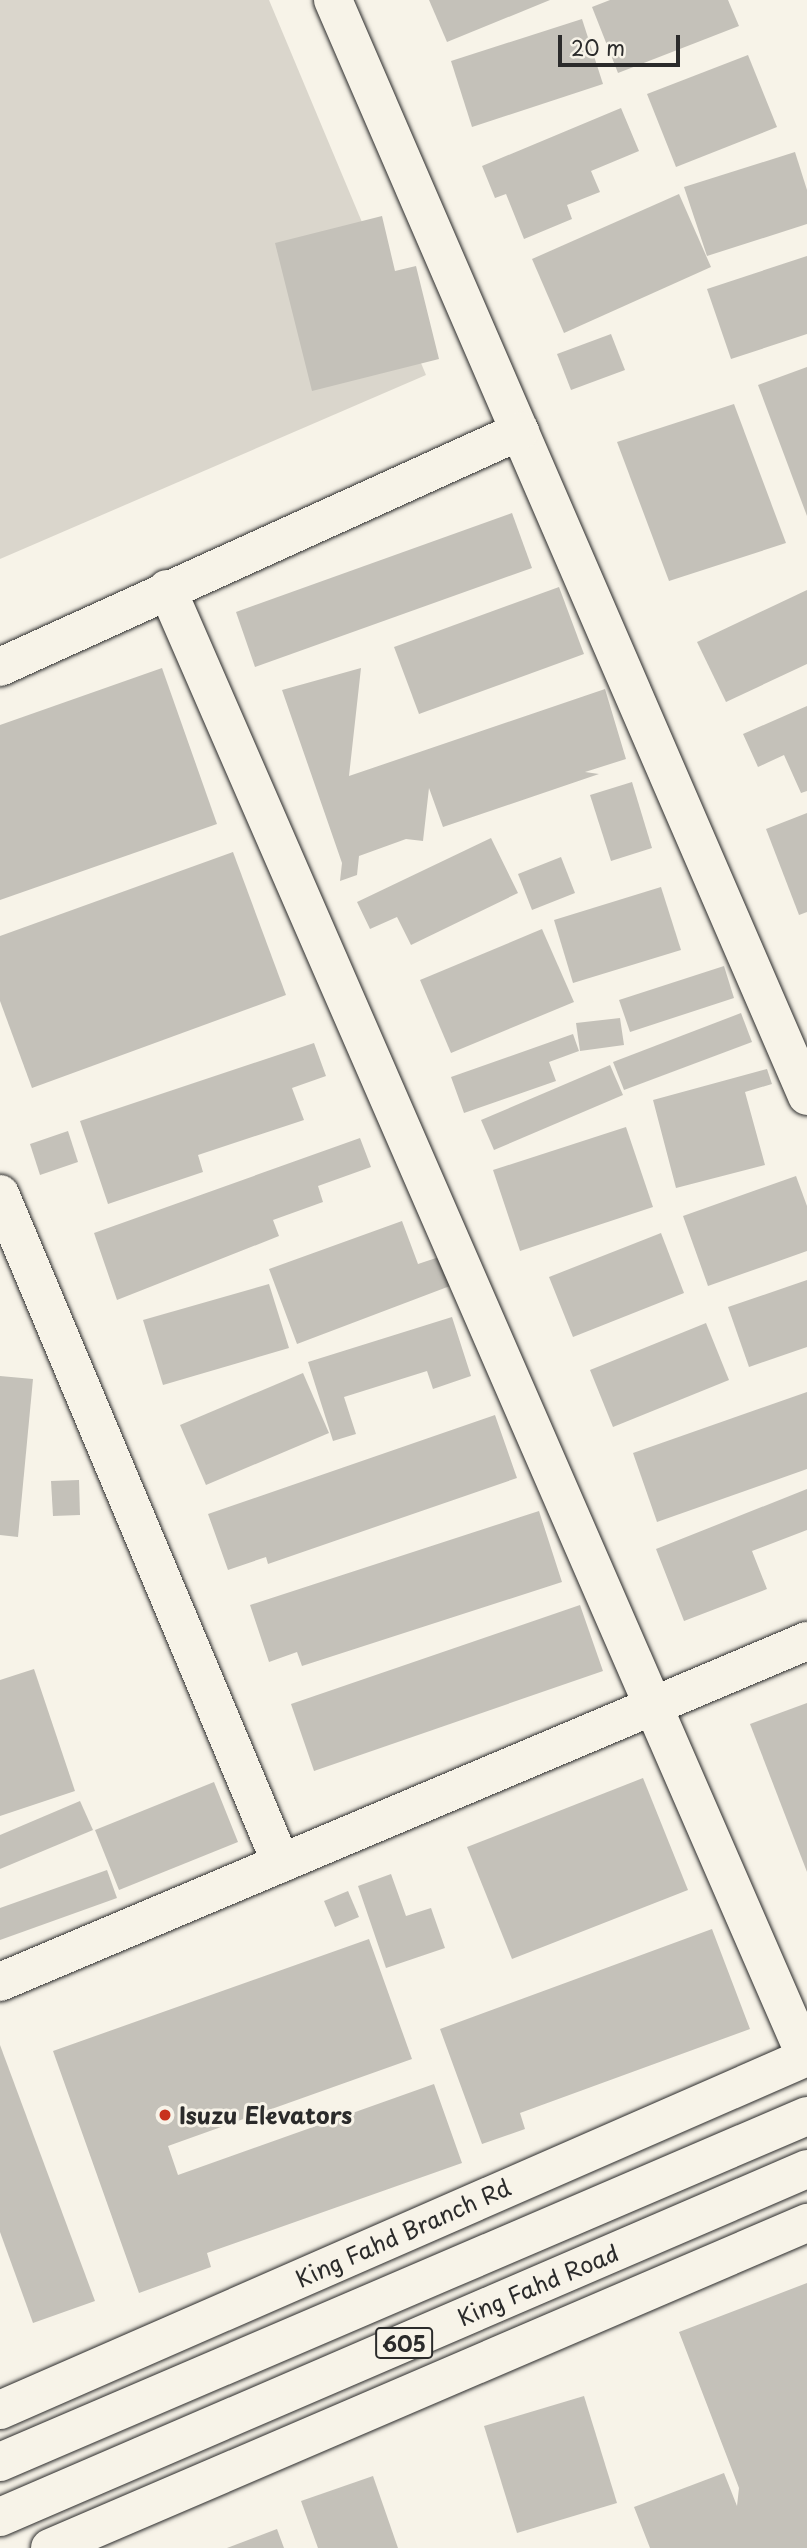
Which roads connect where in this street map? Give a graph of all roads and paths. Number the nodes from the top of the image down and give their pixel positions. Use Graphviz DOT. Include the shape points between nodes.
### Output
graph roads {
  1 [pos="333,0"];
  2 [pos="520,432"];
  3 [pos="167,589"];
  4 [pos="0,667"];
  5 [pos="807,1096"];
  6 [pos="0,1194"];
  7 [pos="807,1641"];
  8 [pos="656,1704"];
  9 [pos="281,1863"];
  10 [pos="0,1982"];
  11 [pos="806,2057"];
  12 [pos="807,2116"];
  13 [pos="807,2169"];
  14 [pos="807,2223"];
  15 [pos="1,2407"];
  16 [pos="0,2462"];
  17 [pos="0,2517"];
  18 [pos="50,2548"];
  1 -- 2 [label="main road"];
  2 -- 3 [label="main road"];
  2 -- 5 [label="main road"];
  3 -- 4 [label="main road"];
  3 -- 8 [label="main road"];
  6 -- 9 [label="main road"];
  7 -- 8 [label="main road"];
  8 -- 9 [label="main road"];
  8 -- 11 [label="main road"];
  9 -- 10 [label="main road"];
  11 -- 15 [label="main road, King Fahd Branch Rd"];
  12 -- 16 [label="main road, 605"];
  13 -- 17 [label="main road, King Fahd Road / 605"];
  14 -- 18 [label="main road"];
}
